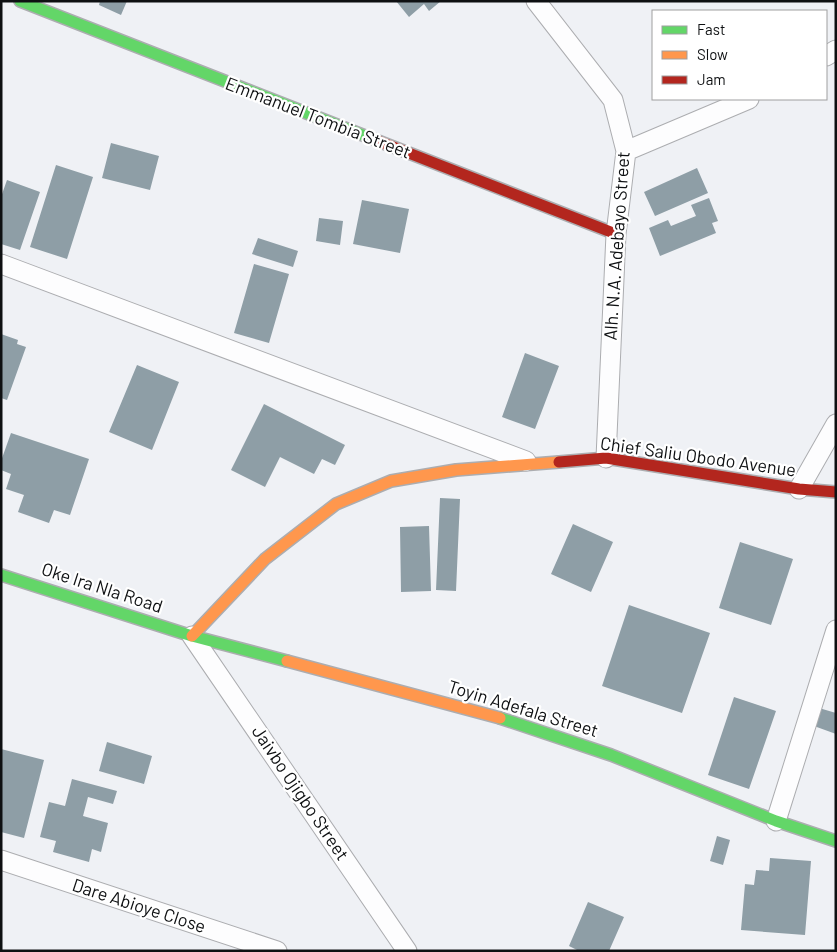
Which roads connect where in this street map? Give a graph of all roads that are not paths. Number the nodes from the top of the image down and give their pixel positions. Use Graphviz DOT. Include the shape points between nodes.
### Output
graph roads {
  1 [pos="20,1"];
  2 [pos="536,1"];
  3 [pos="747,100"];
  4 [pos="626,151"];
  5 [pos="616,234"];
  6 [pos="1,264"];
  7 [pos="836,424"];
  8 [pos="606,458"];
  9 [pos="534,464"];
  10 [pos="799,489"];
  11 [pos="836,492"];
  12 [pos="1,575"];
  13 [pos="836,630"];
  14 [pos="192,636"];
  15 [pos="776,821"];
  16 [pos="836,841"];
  17 [pos="1,860"];
  18 [pos="412,950"];
  19 [pos="277,951"];
  1 -- 5 [label="street, Emmanuel Tombia Street"];
  2 -- 4 [label="street, Alh. N.A. Adebayo Street" via="613,100"];
  3 -- 4 [label="street"];
  4 -- 5 [label="street, Alh. N.A. Adebayo Street"];
  5 -- 8 [label="street, Alh. N.A. Adebayo Street"];
  6 -- 9 [label="street"];
  7 -- 10 [label="street"];
  8 -- 9 [label="street, Chief Saliu Obodo Avenue"];
  8 -- 10 [label="street, Chief Saliu Obodo Avenue"];
  9 -- 14 [label="street, Chief Saliu Obodo Avenue" via="456,470 391,481 336,504 265,559"];
  10 -- 11 [label="street, Chief Saliu Obodo Avenue"];
  12 -- 14 [label="street, Oke Ira Nla Road"];
  13 -- 15 [label="street"];
  14 -- 15 [label="street, Toyin Adefala Street" via="516,722 611,755"];
  14 -- 18 [label="street, Jaivbo Ojigbo Street"];
  15 -- 16 [label="street, Toyin Adefala Street"];
  17 -- 19 [label="street, Dare Abioye Close"];
}
